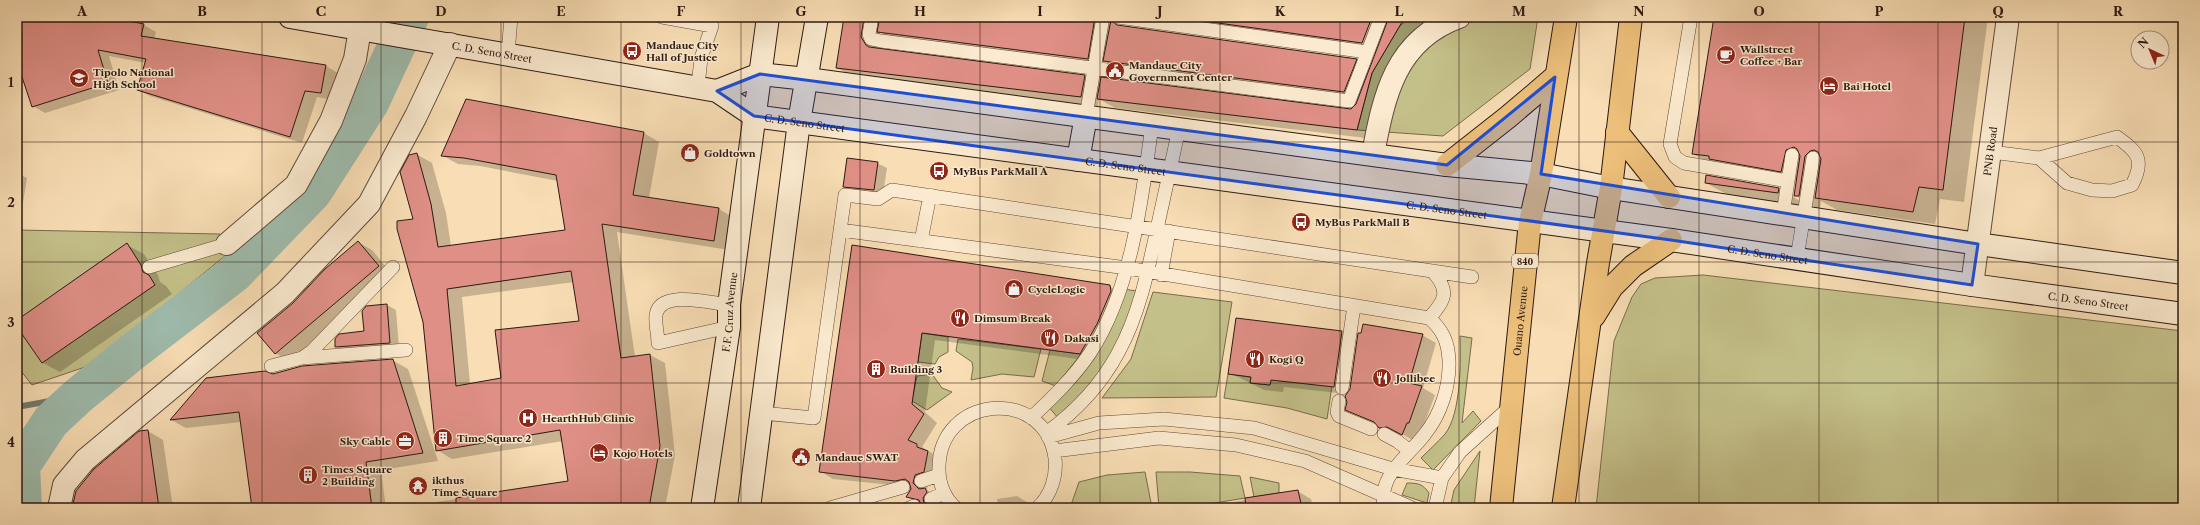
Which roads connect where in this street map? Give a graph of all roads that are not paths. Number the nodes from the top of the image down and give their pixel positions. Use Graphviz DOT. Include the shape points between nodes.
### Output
graph roads {
  1 [pos="290,17"];
  2 [pos="511,17"];
  3 [pos="662,17"];
  4 [pos="768,17"];
  5 [pos="817,17"];
  6 [pos="872,17"];
  7 [pos="1103,17"];
  8 [pos="1118,17"];
  9 [pos="1381,17"];
  10 [pos="1459,17"];
  11 [pos="1566,17"];
  12 [pos="1631,17"];
  13 [pos="1691,17"];
  14 [pos="2008,17"];
  15 [pos="360,29"];
  16 [pos="441,42"];
  17 [pos="1367,52"];
  18 [pos="508,54"];
  19 [pos="1095,69"];
  20 [pos="760,74"];
  21 [pos="1555,77"];
  22 [pos="807,79"];
  23 [pos="708,89"];
  24 [pos="754,116"];
  25 [pos="1086,116"];
  26 [pos="799,122"];
  27 [pos="1152,125"];
  28 [pos="1179,128"];
  29 [pos="1617,132"];
  30 [pos="1991,152"];
  31 [pos="1373,154"];
  32 [pos="1792,155"];
  33 [pos="1813,158"];
  34 [pos="2039,158"];
  35 [pos="1078,160"];
  36 [pos="1447,165"];
  37 [pos="1145,170"];
  38 [pos="1169,173"];
  39 [pos="1541,174"];
  40 [pos="1788,182"];
  41 [pos="1611,188"];
  42 [pos="930,195"];
  43 [pos="1669,197"];
  44 [pos="1793,215"];
  45 [pos="1530,222"];
  46 [pos="1135,226"];
  47 [pos="840,230"];
  48 [pos="1163,230"];
  49 [pos="1602,231"];
  50 [pos="1671,240"];
  51 [pos="921,242"];
  52 [pos="227,244"];
  53 [pos="1978,244"];
  54 [pos="1797,258"];
  55 [pos="149,267"];
  56 [pos="393,267"];
  57 [pos="1127,268"];
  58 [pos="1432,271"];
  59 [pos="1147,273"];
  60 [pos="2183,273"];
  61 [pos="1161,275"];
  62 [pos="1472,277"];
  63 [pos="1972,285"];
  64 [pos="729,305"];
  65 [pos="1354,306"];
  66 [pos="2183,314"];
  67 [pos="1429,318"];
  68 [pos="1589,324"];
  69 [pos="728,326"];
  70 [pos="406,350"];
  71 [pos="302,358"];
  72 [pos="271,366"];
  73 [pos="1342,388"];
  74 [pos="1339,401"];
  75 [pos="1511,406"];
  76 [pos="760,413"];
  77 [pos="1031,418"];
  78 [pos="1371,429"];
  79 [pos="1384,434"];
  80 [pos="1047,435"];
  81 [pos="1054,451"];
  82 [pos="1410,451"];
  83 [pos="1393,469"];
  84 [pos="939,475"];
  85 [pos="1442,478"];
  86 [pos="921,481"];
  87 [pos="903,487"];
  88 [pos="944,493"];
  89 [pos="1382,494"];
  90 [pos="931,499"];
  91 [pos="59,508"];
  92 [pos="702,508"];
  93 [pos="749,508"];
  94 [pos="830,508"];
  95 [pos="956,508"];
  96 [pos="1037,508"];
  97 [pos="1384,508"];
  98 [pos="1412,508"];
  99 [pos="1435,508"];
  100 [pos="1501,508"];
  101 [pos="1563,508"];
  1 -- 15 [label="street, C. D. Seno Street"];
  2 -- 18 [label="lane"];
  3 -- 23 [label="lane" via="712,26 701,58"];
  4 -- 20 [label="street, F.F. Cruz Avenue"];
  5 -- 22 [label="street"];
  6 -- 19 [label="lane" via="868,34 871,39"];
  7 -- 19 [label="lane"];
  8 -- 17 [label="lane"];
  9 -- 17 [label="lane"];
  10 -- 31 [label="street" via="1422,39 1399,67 1384,100"];
  11 -- 21 [label="highway, Ouano Avenue / 840"];
  12 -- 29 [label="highway"];
  13 -- 40 [label="lane" via="1670,144 1675,157 1684,163"];
  14 -- 30 [label="street, PNB Road"];
  15 -- 16 [label="street, C. D. Seno Street"];
  15 -- 52 [label="street" via="356,59 331,121 296,185"];
  16 -- 18 [label="street, C. D. Seno Street"];
  16 -- 91 [label="street" via="416,116 368,204 285,293 85,460 64,485"];
  17 -- 19 [label="lane" via="1349,101"];
  18 -- 23 [label="street, C. D. Seno Street"];
  19 -- 25 [label="lane"];
  20 -- 22 [label="street"];
  20 -- 23 [label="street"];
  20 -- 24 [label="street, F.F. Cruz Avenue"];
  21 -- 36 [label="highway"];
  21 -- 39 [label="highway, Ouano Avenue / 840"];
  22 -- 25 [label="street"];
  22 -- 26 [label="street"];
  23 -- 24 [label="street, C. D. Seno Street"];
  24 -- 26 [label="street, C. D. Seno Street"];
  24 -- 64 [label="street, F.F. Cruz Avenue"];
  25 -- 27 [label="street"];
  25 -- 35 [label="street"];
  26 -- 35 [label="street, C. D. Seno Street"];
  26 -- 76 [label="street"];
  27 -- 28 [label="street"];
  27 -- 37 [label="lane"];
  28 -- 31 [label="street"];
  28 -- 38 [label="lane"];
  29 -- 41 [label="highway"];
  29 -- 43 [label="highway"];
  30 -- 34 [label="lane"];
  30 -- 53 [label="street, PNB Road"];
  31 -- 36 [label="street"];
  32 -- 40 [label="lane"];
  33 -- 44 [label="lane"];
  34 -- 34 [label="lane" via="2117,137 2132,148 2139,160 2139,171 2132,185 2112,191 2092,190 2067,183"];
  35 -- 37 [label="street, C. D. Seno Street"];
  36 -- 39 [label="street"];
  37 -- 38 [label="street, C. D. Seno Street"];
  37 -- 46 [label="lane"];
  38 -- 45 [label="street, C. D. Seno Street"];
  38 -- 48 [label="lane"];
  39 -- 41 [label="street"];
  39 -- 45 [label="highway, Ouano Avenue / 840"];
  40 -- 44 [label="lane"];
  41 -- 43 [label="street"];
  41 -- 49 [label="highway"];
  42 -- 46 [label="lane"];
  42 -- 47 [label="lane" via="892,190 878,199 845,194"];
  42 -- 51 [label="lane"];
  43 -- 44 [label="street"];
  44 -- 53 [label="street"];
  44 -- 54 [label="lane"];
  45 -- 49 [label="street, C. D. Seno Street"];
  45 -- 75 [label="highway, Ouano Avenue / 840"];
  46 -- 48 [label="lane"];
  46 -- 57 [label="lane"];
  47 -- 51 [label="lane"];
  47 -- 76 [label="lane" via="814,418"];
  48 -- 58 [label="lane"];
  48 -- 59 [label="lane"];
  48 -- 61 [label="lane"];
  49 -- 50 [label="street, C. D. Seno Street"];
  49 -- 68 [label="highway"];
  50 -- 54 [label="street, C. D. Seno Street"];
  50 -- 68 [label="highway" via="1633,266 1612,287"];
  51 -- 57 [label="lane"];
  52 -- 55 [label="lane"];
  53 -- 60 [label="street"];
  53 -- 63 [label="street, PNB Road"];
  54 -- 63 [label="street, C. D. Seno Street"];
  56 -- 71 [label="lane" via="312,351"];
  57 -- 59 [label="lane"];
  57 -- 77 [label="lane" via="1110,316 1089,354 1062,388"];
  58 -- 62 [label="lane"];
  58 -- 67 [label="lane" via="1444,286 1444,296"];
  59 -- 61 [label="lane"];
  59 -- 80 [label="lane" via="1132,323 1110,367 1085,399"];
  61 -- 65 [label="lane"];
  63 -- 66 [label="street, C. D. Seno Street"];
  64 -- 69 [label="street, F.F. Cruz Avenue"];
  64 -- 69 [label="lane" via="676,299 666,302 656,316 658,343"];
  65 -- 67 [label="lane"];
  65 -- 73 [label="lane"];
  67 -- 82 [label="lane" via="1440,328 1448,346 1450,372 1443,405 1426,434"];
  68 -- 101 [label="highway"];
  69 -- 92 [label="street, F.F. Cruz Avenue"];
  70 -- 71 [label="lane"];
  71 -- 72 [label="lane"];
  74 -- 78 [label="lane" via="1339,416"];
  75 -- 85 [label="lane" via="1460,452"];
  75 -- 100 [label="highway, Ouano Avenue / 840"];
  76 -- 93 [label="street"];
  77 -- 80 [label="lane"];
  77 -- 84 [label="lane" via="1006,408 986,409 966,416 947,435 941,448 938,461"];
  79 -- 82 [label="lane"];
  80 -- 81 [label="lane"];
  80 -- 83 [label="lane" via="1099,424 1164,419 1254,428"];
  81 -- 89 [label="lane" via="1159,438 1236,445 1305,461"];
  81 -- 96 [label="lane" via="1054,479 1049,493"];
  82 -- 83 [label="lane"];
  83 -- 85 [label="lane"];
  83 -- 89 [label="lane"];
  84 -- 86 [label="lane"];
  84 -- 88 [label="lane"];
  85 -- 99 [label="lane"];
  87 -- 94 [label="lane"];
  88 -- 90 [label="lane"];
  88 -- 95 [label="lane"];
  89 -- 97 [label="lane"];
  89 -- 98 [label="lane"];
}
